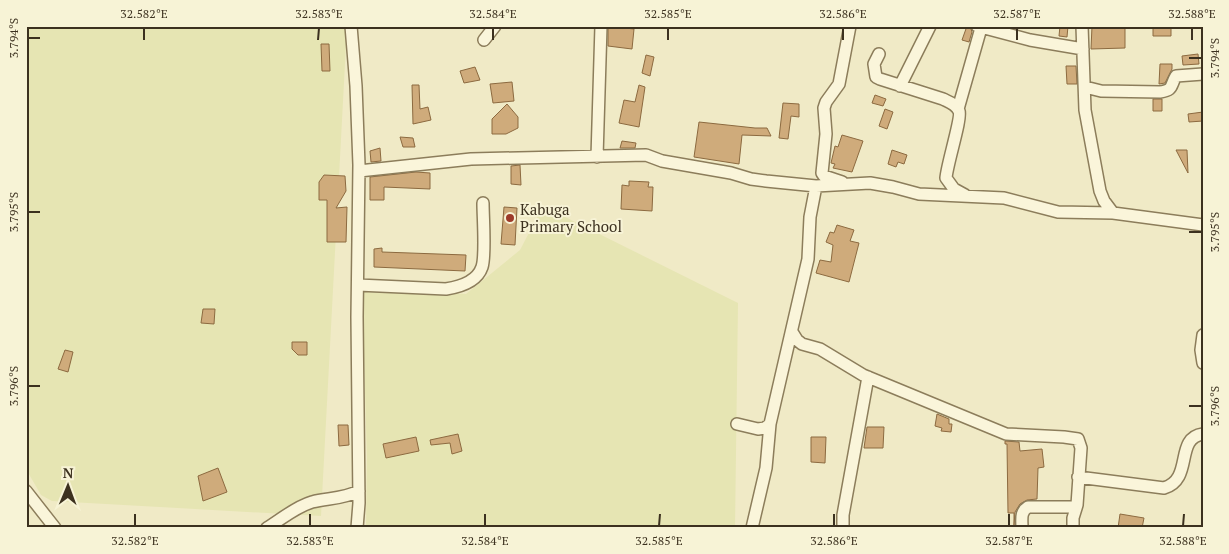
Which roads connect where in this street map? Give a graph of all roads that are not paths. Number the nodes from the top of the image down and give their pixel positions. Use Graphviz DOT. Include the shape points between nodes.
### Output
graph roads {
  1 [pos="351,26"];
  2 [pos="495,26"];
  3 [pos="601,26"];
  4 [pos="930,26"];
  5 [pos="1082,26"];
  6 [pos="849,27"];
  7 [pos="979,27"];
  8 [pos="484,40"];
  9 [pos="1083,49"];
  10 [pos="879,54"];
  11 [pos="1203,74"];
  12 [pos="900,86"];
  13 [pos="1085,87"];
  14 [pos="958,109"];
  15 [pos="596,157"];
  16 [pos="359,170"];
  17 [pos="847,183"];
  18 [pos="816,186"];
  19 [pos="967,196"];
  20 [pos="483,204"];
  21 [pos="1113,214"];
  22 [pos="1203,225"];
  23 [pos="358,286"];
  24 [pos="792,332"];
  25 [pos="1203,335"];
  26 [pos="1203,363"];
  27 [pos="868,377"];
  28 [pos="738,424"];
  29 [pos="770,424"];
  30 [pos="1203,434"];
  31 [pos="1078,477"];
  32 [pos="26,491"];
  33 [pos="359,491"];
  34 [pos="1076,507"];
  35 [pos="55,528"];
  36 [pos="267,528"];
  37 [pos="357,528"];
  38 [pos="752,528"];
  39 [pos="843,528"];
  40 [pos="1022,528"];
  41 [pos="1073,528"];
  1 -- 16 [label="street"];
  2 -- 8 [label="street"];
  3 -- 15 [label="street"];
  4 -- 12 [label="street"];
  5 -- 9 [label="street"];
  6 -- 17 [label="street" via="839,84 824,108 823,175"];
  7 -- 9 [label="street"];
  7 -- 14 [label="street"];
  9 -- 13 [label="street"];
  10 -- 12 [label="street" via="874,64 876,77"];
  11 -- 13 [label="street" via="1176,76 1172,88 1160,92 1101,91"];
  12 -- 14 [label="street" via="943,99"];
  13 -- 21 [label="street" via="1085,110 1100,191"];
  14 -- 19 [label="street" via="960,117 946,178 954,190"];
  15 -- 16 [label="street" via="471,159"];
  15 -- 18 [label="street" via="646,155 751,179"];
  16 -- 23 [label="street"];
  17 -- 18 [label="street"];
  17 -- 19 [label="street" via="870,183 919,194"];
  18 -- 24 [label="street" via="810,217 808,259"];
  19 -- 21 [label="street" via="1004,198 1058,212"];
  20 -- 23 [label="street" via="482,268 471,280 460,287 446,289"];
  21 -- 22 [label="street"];
  23 -- 33 [label="street"];
  24 -- 27 [label="street" via="802,344 820,349"];
  24 -- 29 [label="street"];
  25 -- 26 [label="street"];
  27 -- 31 [label="street" via="1006,434 1076,438 1081,448"];
  27 -- 39 [label="street"];
  28 -- 29 [label="street" via="758,429"];
  29 -- 38 [label="street" via="766,468"];
  30 -- 31 [label="street" via="1191,439 1178,479 1171,486 1164,488"];
  31 -- 34 [label="street"];
  32 -- 35 [label="street"];
  33 -- 36 [label="street" via="312,502"];
  33 -- 37 [label="street"];
  34 -- 40 [label="street" via="1028,507 1022,514"];
  34 -- 41 [label="street"];
}
